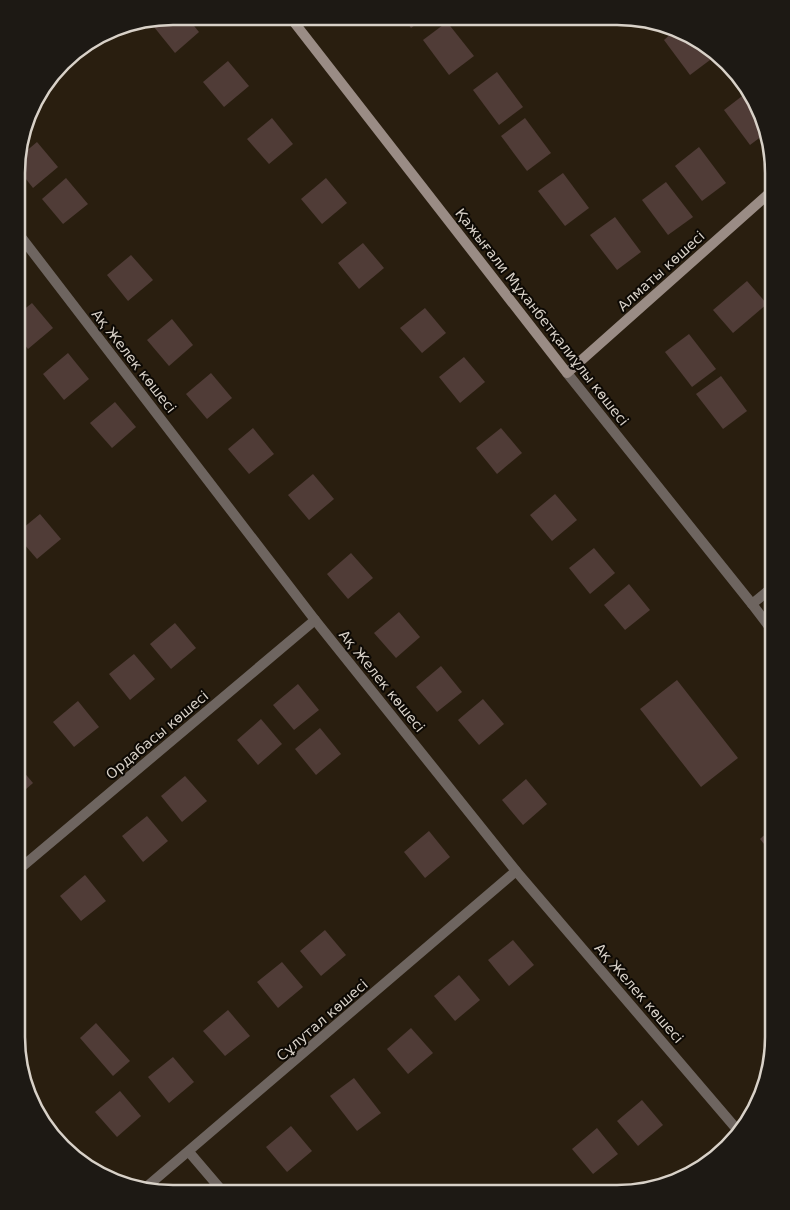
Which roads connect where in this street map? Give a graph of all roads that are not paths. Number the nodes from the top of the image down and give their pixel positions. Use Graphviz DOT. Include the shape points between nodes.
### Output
graph roads {
  1 [pos="296,25"];
  2 [pos="765,197"];
  3 [pos="25,242"];
  4 [pos="567,374"];
  5 [pos="765,593"];
  6 [pos="752,604"];
  7 [pos="315,620"];
  8 [pos="765,621"];
  9 [pos="25,863"];
  10 [pos="516,871"];
  11 [pos="734,1126"];
  12 [pos="189,1152"];
  13 [pos="151,1183"];
  14 [pos="217,1185"];
  1 -- 4 [label="street, Қажығали Мұханбетқалиұлы көшесі"];
  2 -- 4 [label="street, Алматы көшесі"];
  3 -- 7 [label="street, Ақ Желек көшесі"];
  4 -- 6 [label="street, Қажығали Мұханбетқалиұлы көшесі"];
  5 -- 6 [label="street"];
  6 -- 8 [label="street, Қажығали Мұханбетқалиұлы көшесі"];
  7 -- 9 [label="street, Ордабасы көшесі"];
  7 -- 10 [label="street, Ақ Желек көшесі"];
  10 -- 11 [label="street, Ақ Желек көшесі"];
  10 -- 12 [label="street, Сұлутал көшесі"];
  12 -- 13 [label="street, Сұлутал көшесі"];
  12 -- 14 [label="street"];
}
